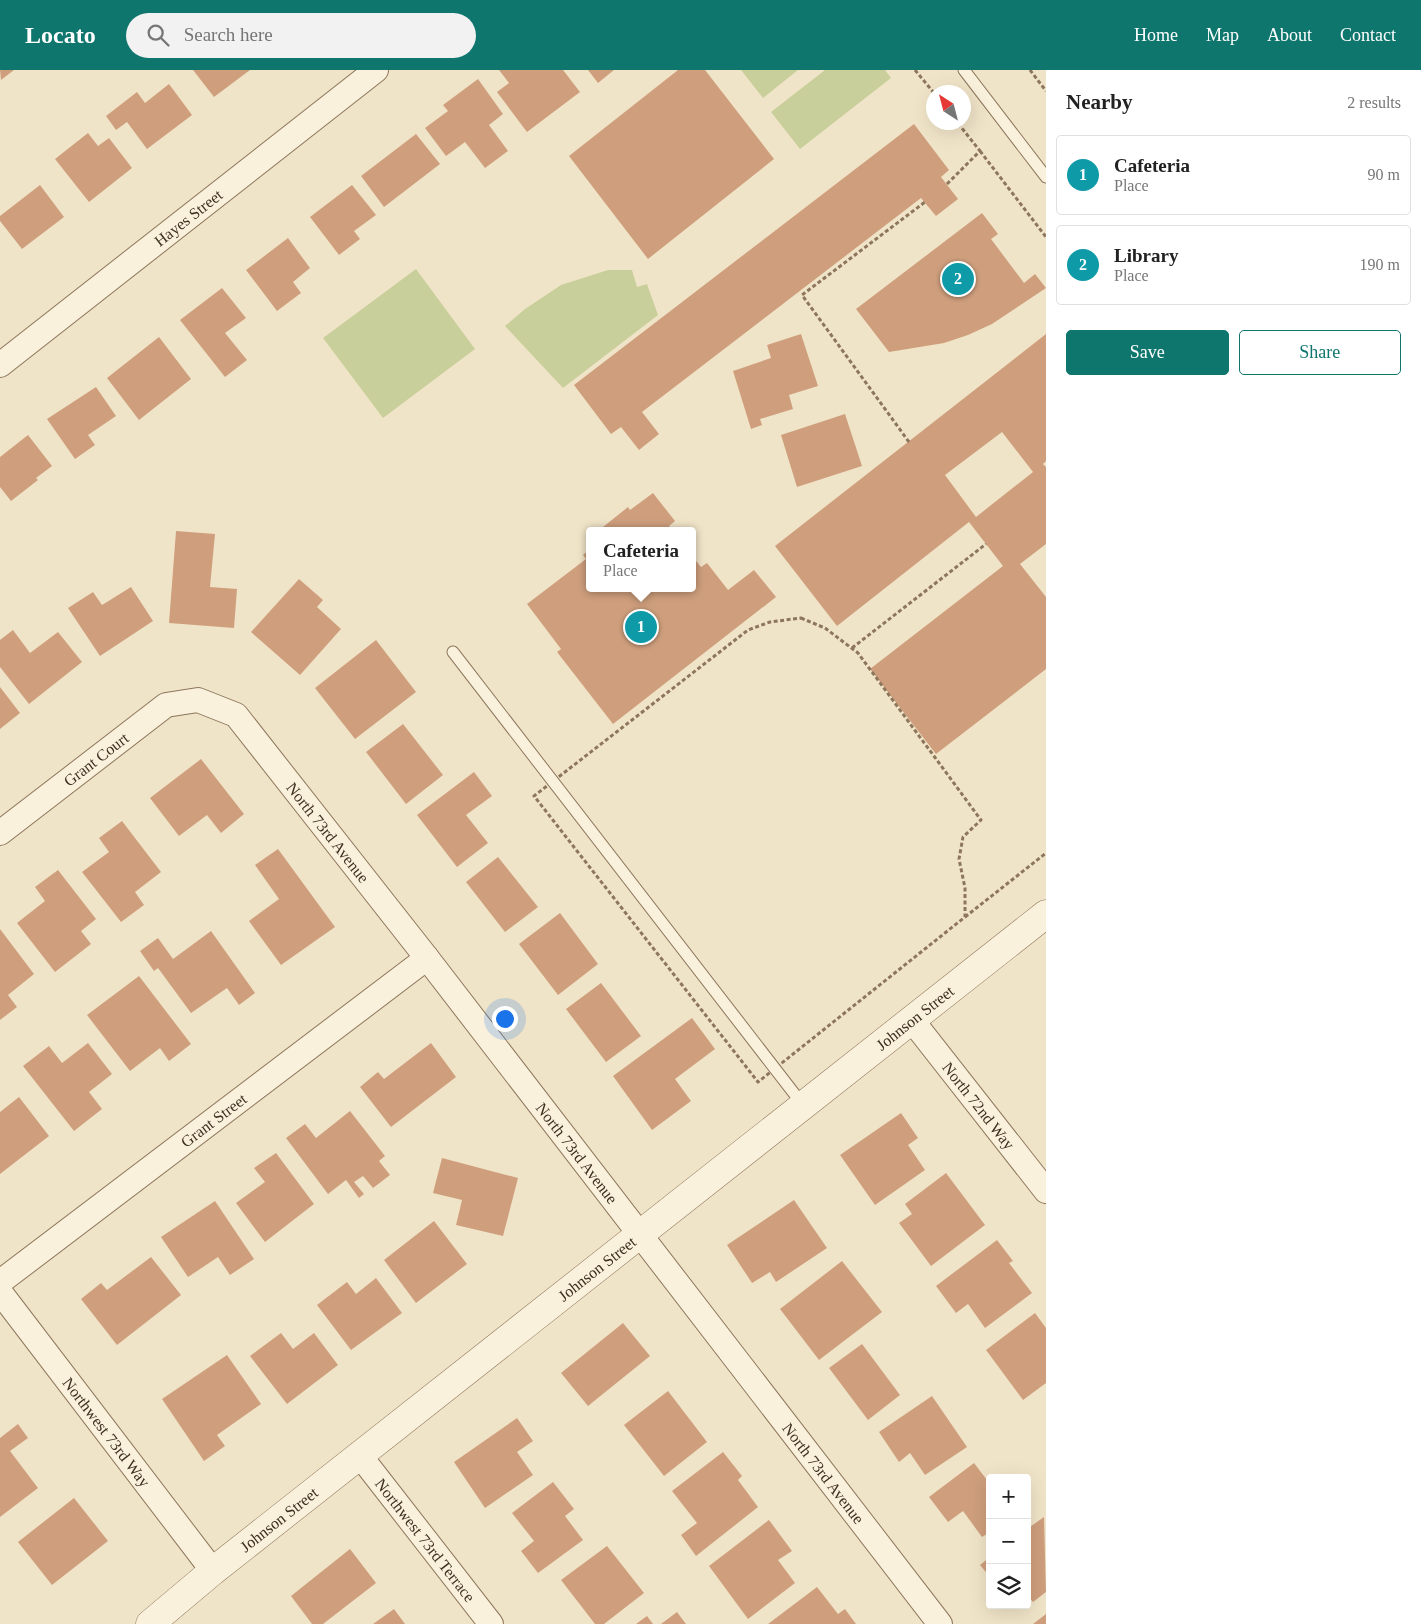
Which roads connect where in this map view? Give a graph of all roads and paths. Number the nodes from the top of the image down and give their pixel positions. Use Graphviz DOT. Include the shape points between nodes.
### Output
graph roads {
  1 [pos="376,70"];
  2 [pos="915,70"];
  3 [pos="964,70"];
  4 [pos="1030,70"];
  5 [pos="927,85"];
  6 [pos="1046,91"];
  7 [pos="963,130"];
  8 [pos="980,151"];
  9 [pos="1046,176"];
  10 [pos="947,184"];
  11 [pos="925,202"];
  12 [pos="1046,236"];
  13 [pos="0,365"];
  14 [pos="909,442"];
  15 [pos="986,544"];
  16 [pos="852,648"];
  17 [pos="452,652"];
  18 [pos="198,700"];
  19 [pos="553,782"];
  20 [pos="0,833"];
  21 [pos="1046,853"];
  22 [pos="1046,914"];
  23 [pos="966,917"];
  24 [pos="427,958"];
  25 [pos="912,1019"];
  26 [pos="776,1070"];
  27 [pos="803,1104"];
  28 [pos="1046,1191"];
  29 [pos="640,1234"];
  30 [pos="0,1282"];
  31 [pos="0,1292"];
  32 [pos="360,1457"];
  33 [pos="213,1571"];
  34 [pos="150,1624"];
  35 [pos="491,1624"];
  36 [pos="940,1624"];
  1 -- 13 [label="street, Hayes Street"];
  2 -- 5 [label="path"];
  3 -- 9 [label="lane"];
  4 -- 6 [label="path"];
  7 -- 8 [label="path"];
  8 -- 10 [label="path"];
  8 -- 12 [label="path"];
  11 -- 14 [label="path" via="802,295"];
  15 -- 16 [label="path"];
  16 -- 19 [label="path" via="825,628 801,618 770,622 748,630"];
  16 -- 23 [label="path" via="981,820 963,837 961,844 959,859"];
  17 -- 19 [label="lane"];
  18 -- 20 [label="street, Grant Court" via="166,705"];
  18 -- 24 [label="street, North 73rd Avenue" via="236,716"];
  19 -- 26 [label="lane"];
  19 -- 26 [label="path" via="534,796 758,1082"];
  21 -- 23 [label="path"];
  22 -- 25 [label="street, Johnson Street"];
  23 -- 26 [label="path"];
  24 -- 29 [label="street, North 73rd Avenue"];
  24 -- 30 [label="street, Grant Street"];
  25 -- 27 [label="street, Johnson Street"];
  25 -- 28 [label="street, North 72nd Way"];
  26 -- 27 [label="lane"];
  27 -- 29 [label="street, Johnson Street"];
  29 -- 32 [label="street, Johnson Street"];
  29 -- 36 [label="street, North 73rd Avenue"];
  31 -- 33 [label="street, Northwest 73rd Way"];
  32 -- 33 [label="street, Johnson Street"];
  32 -- 35 [label="street, Northwest 73rd Terrace"];
  33 -- 34 [label="street, Johnson Street"];
}
